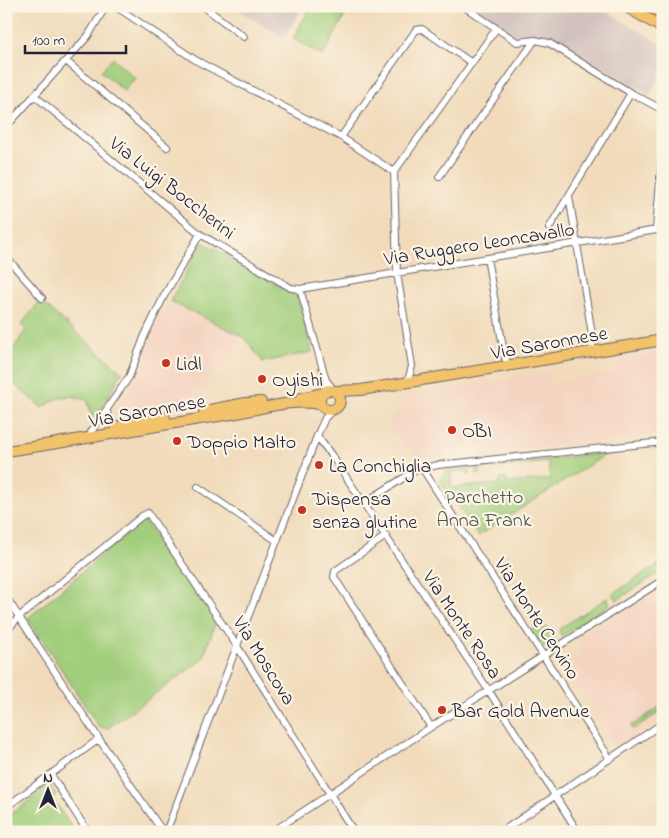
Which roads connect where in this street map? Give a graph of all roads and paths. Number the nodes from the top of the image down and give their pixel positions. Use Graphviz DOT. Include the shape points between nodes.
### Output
graph roads {
  1 [pos="106,6"];
  2 [pos="115,6"];
  3 [pos="203,6"];
  4 [pos="463,6"];
  5 [pos="626,6"];
  6 [pos="650,6"];
  7 [pos="663,14"];
  8 [pos="663,28"];
  9 [pos="496,29"];
  10 [pos="244,37"];
  11 [pos="536,40"];
  12 [pos="66,61"];
  13 [pos="472,64"];
  14 [pos="631,93"];
  15 [pos="35,96"];
  16 [pos="663,110"];
  17 [pos="6,127"];
  18 [pos="341,137"];
  19 [pos="663,144"];
  20 [pos="167,147"];
  21 [pos="394,172"];
  22 [pos="439,177"];
  23 [pos="569,196"];
  24 [pos="549,228"];
  25 [pos="659,230"];
  26 [pos="200,234"];
  27 [pos="578,243"];
  28 [pos="7,258"];
  29 [pos="487,258"];
  30 [pos="397,273"];
  31 [pos="300,289"];
  32 [pos="42,298"];
  33 [pos="663,340"];
  34 [pos="591,352"];
  35 [pos="510,367"];
  36 [pos="405,384"];
  37 [pos="329,401"];
  38 [pos="107,411"];
  39 [pos="118,426"];
  40 [pos="91,432"];
  41 [pos="317,436"];
  42 [pos="77,439"];
  43 [pos="663,442"];
  44 [pos="6,451"];
  45 [pos="422,468"];
  46 [pos="198,487"];
  47 [pos="364,503"];
  48 [pos="386,536"];
  49 [pos="277,541"];
  50 [pos="663,580"];
  51 [pos="6,597"];
  52 [pos="19,617"];
  53 [pos="6,631"];
  54 [pos="237,646"];
  55 [pos="544,656"];
  56 [pos="489,691"];
  57 [pos="663,723"];
  58 [pos="432,727"];
  59 [pos="99,739"];
  60 [pos="610,759"];
  61 [pos="50,775"];
  62 [pos="330,794"];
  63 [pos="556,796"];
  64 [pos="6,807"];
  65 [pos="88,832"];
  66 [pos="164,832"];
  67 [pos="272,832"];
  68 [pos="354,832"];
  69 [pos="501,832"];
  70 [pos="578,832"];
  1 -- 12 [label="street" via="88,36"];
  2 -- 18 [label="street" via="197,61"];
  3 -- 10 [label="street"];
  4 -- 9 [label="street"];
  5 -- 8 [label="highway"];
  6 -- 7 [label="highway"];
  9 -- 11 [label="street" via="517,42"];
  9 -- 13 [label="street"];
  11 -- 14 [label="street" via="549,42"];
  11 -- 22 [label="street"];
  12 -- 15 [label="street"];
  12 -- 20 [label="street"];
  13 -- 18 [label="street" via="422,29 416,30"];
  13 -- 21 [label="street"];
  14 -- 16 [label="street"];
  14 -- 23 [label="street"];
  15 -- 17 [label="street"];
  15 -- 26 [label="street, Via Luigi Boccherini"];
  18 -- 21 [label="street"];
  19 -- 25 [label="street"];
  21 -- 30 [label="street"];
  23 -- 24 [label="street"];
  23 -- 27 [label="street"];
  25 -- 27 [label="street, Via Ruggero Leoncavallo"];
  26 -- 31 [label="street, Via Luigi Boccherini" via="282,284"];
  26 -- 38 [label="street" via="164,296 129,377"];
  27 -- 29 [label="street, Via Ruggero Leoncavallo"];
  27 -- 34 [label="street" via="593,340"];
  28 -- 32 [label="street"];
  29 -- 30 [label="street, Via Ruggero Leoncavallo"];
  29 -- 35 [label="street" via="505,358"];
  30 -- 31 [label="street, Via Ruggero Leoncavallo"];
  30 -- 36 [label="street" via="412,366"];
  31 -- 37 [label="street"];
  33 -- 34 [label="main road, Via Saronnese"];
  34 -- 35 [label="main road, Via Saronnese"];
  35 -- 36 [label="main road, Via Saronnese"];
  36 -- 37 [label="main road, Via Saronnese" via="353,392"];
  37 -- 39 [label="main road, Via Saronnese" via="300,398 246,403"];
  37 -- 41 [label="street"];
  37 -- 42 [label="main road, Via Saronnese" via="262,406 232,414"];
  38 -- 39 [label="street" via="110,421"];
  38 -- 40 [label="street"];
  39 -- 40 [label="main road, Via Saronnese"];
  40 -- 42 [label="main road, Via Saronnese"];
  41 -- 47 [label="street, Via Monte Rosa"];
  41 -- 49 [label="street"];
  42 -- 44 [label="main road"];
  43 -- 45 [label="street"];
  45 -- 47 [label="street"];
  45 -- 55 [label="street, Via Monte Cervino"];
  46 -- 49 [label="street"];
  47 -- 48 [label="street, Via Monte Rosa"];
  48 -- 56 [label="street, Via Monte Rosa"];
  48 -- 58 [label="street" via="335,571 334,577"];
  49 -- 54 [label="street"];
  50 -- 55 [label="street"];
  51 -- 52 [label="street"];
  52 -- 53 [label="street"];
  52 -- 54 [label="street, Via Moscova" via="148,513"];
  52 -- 59 [label="street"];
  54 -- 62 [label="street, Via Moscova"];
  54 -- 66 [label="street"];
  55 -- 56 [label="street"];
  55 -- 60 [label="street, Via Monte Cervino"];
  56 -- 58 [label="street"];
  56 -- 63 [label="street, Via Monte Rosa"];
  57 -- 60 [label="street"];
  58 -- 62 [label="street"];
  59 -- 61 [label="street"];
  59 -- 66 [label="street"];
  60 -- 63 [label="street"];
  61 -- 64 [label="street"];
  61 -- 65 [label="street"];
  62 -- 67 [label="street"];
  62 -- 68 [label="street, Via Moscova"];
  63 -- 69 [label="street"];
  63 -- 70 [label="street, Via Monte Rosa"];
}
